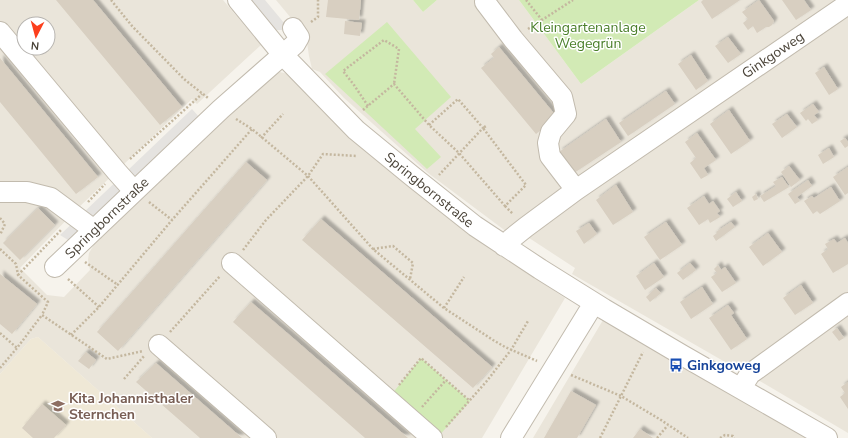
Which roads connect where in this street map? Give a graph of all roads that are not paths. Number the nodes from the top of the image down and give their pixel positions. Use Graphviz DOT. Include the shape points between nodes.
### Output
graph roads {
  1 [pos="238,0"];
  2 [pos="485,2"];
  3 [pos="848,4"];
  4 [pos="293,28"];
  5 [pos="0,32"];
  6 [pos="283,55"];
  7 [pos="576,190"];
  8 [pos="134,191"];
  9 [pos="0,192"];
  10 [pos="94,230"];
  11 [pos="504,246"];
  12 [pos="232,263"];
  13 [pos="55,267"];
  14 [pos="594,303"];
  15 [pos="848,303"];
  16 [pos="159,345"];
  17 [pos="741,388"];
  18 [pos="439,433"];
  19 [pos="266,438"];
  20 [pos="511,438"];
  21 [pos="827,438"];
  1 -- 6 [label="street, Springbornstraße"];
  2 -- 7 [label="street" via="562,96 566,114 551,132 548,143 550,156"];
  3 -- 7 [label="street, Ginkgoweg"];
  4 -- 6 [label="street" via="299,37"];
  5 -- 8 [label="street"];
  6 -- 8 [label="street, Springbornstraße"];
  6 -- 11 [label="street, Springbornstraße" via="356,130 420,183"];
  7 -- 11 [label="street, Ginkgoweg"];
  8 -- 10 [label="street, Springbornstraße"];
  9 -- 10 [label="street" via="26,192 51,198"];
  10 -- 13 [label="street, Springbornstraße"];
  11 -- 14 [label="street, Springbornstraße"];
  12 -- 18 [label="street" via="410,419"];
  14 -- 17 [label="street, Springbornstraße"];
  14 -- 20 [label="street"];
  15 -- 17 [label="street" via="750,374"];
  16 -- 19 [label="street"];
  17 -- 21 [label="street, Springbornstraße"];
}
